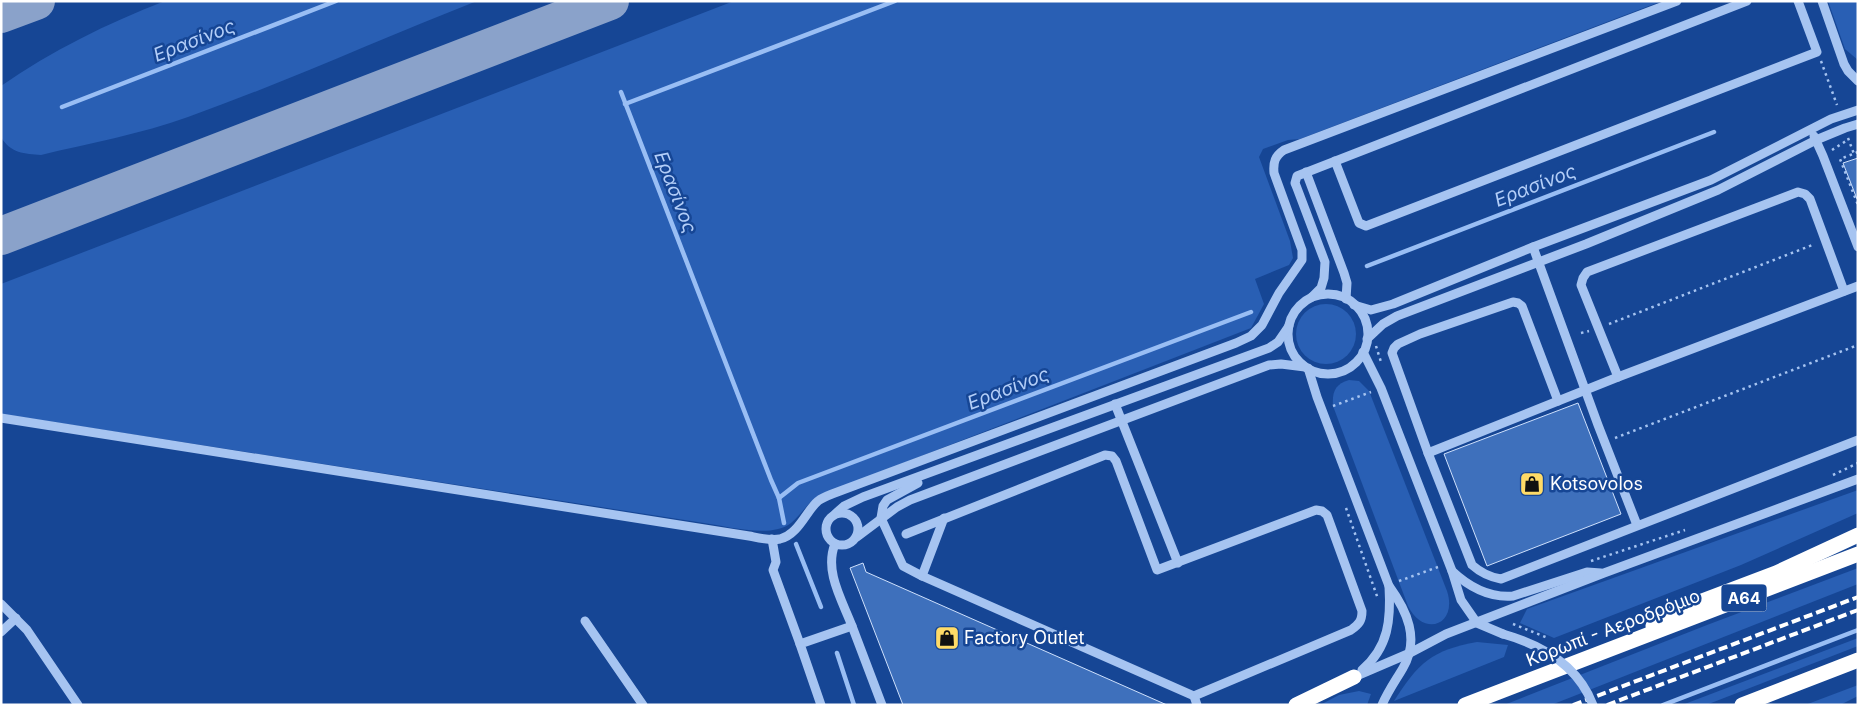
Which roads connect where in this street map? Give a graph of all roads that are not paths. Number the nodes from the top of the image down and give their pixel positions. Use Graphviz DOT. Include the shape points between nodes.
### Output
graph roads {
  1 [pos="1677,1"];
  2 [pos="1747,1"];
  3 [pos="1798,1"];
  4 [pos="1822,1"];
  5 [pos="1858,80"];
  6 [pos="1858,110"];
  7 [pos="1858,124"];
  8 [pos="1811,129"];
  9 [pos="1816,140"];
  10 [pos="1335,161"];
  11 [pos="1306,172"];
  12 [pos="1533,247"];
  13 [pos="1858,247"];
  14 [pos="1539,261"];
  15 [pos="1858,286"];
  16 [pos="1844,291"];
  17 [pos="1312,298"];
  18 [pos="1346,298"];
  19 [pos="1354,305"];
  20 [pos="1289,326"];
  21 [pos="1371,340"];
  22 [pos="1363,352"];
  23 [pos="1307,367"];
  24 [pos="1618,377"];
  25 [pos="1586,390"];
  26 [pos="1558,401"];
  27 [pos="1115,404"];
  28 [pos="1,418"];
  29 [pos="1123,420"];
  30 [pos="1858,440"];
  31 [pos="1428,452"];
  32 [pos="922,476"];
  33 [pos="1858,479"];
  34 [pos="835,514"];
  35 [pos="881,518"];
  36 [pos="944,518"];
  37 [pos="1637,525"];
  38 [pos="906,534"];
  39 [pos="1858,535"];
  40 [pos="857,537"];
  41 [pos="772,540"];
  42 [pos="835,544"];
  43 [pos="1858,554"];
  44 [pos="1178,563"];
  45 [pos="1452,571"];
  46 [pos="1604,573"];
  47 [pos="922,576"];
  48 [pos="1389,586"];
  49 [pos="1,604"];
  50 [pos="16,618"];
  51 [pos="585,621"];
  52 [pos="1477,623"];
  53 [pos="852,626"];
  54 [pos="1,632"];
  55 [pos="1631,641"];
  56 [pos="800,644"];
  57 [pos="1410,653"];
  58 [pos="1858,660"];
  59 [pos="1354,677"];
  60 [pos="1196,700"];
  61 [pos="78,705"];
  62 [pos="643,705"];
  63 [pos="821,705"];
  64 [pos="882,705"];
  65 [pos="1296,705"];
  66 [pos="1382,705"];
  67 [pos="1465,705"];
  68 [pos="1593,705"];
  69 [pos="1742,705"];
  1 -- 41 [label="street" via="1284,150 1273,163 1274,173 1302,250 1302,260 1262,325 1251,336 832,494 817,502 802,523 785,537"];
  2 -- 10 [label="street"];
  3 -- 10 [label="street" via="1817,52 1366,226 1359,223"];
  4 -- 5 [label="street" via="1844,64"];
  6 -- 8 [label="street"];
  7 -- 9 [label="street"];
  8 -- 9 [label="street"];
  8 -- 12 [label="street" via="1711,180"];
  9 -- 13 [label="street"];
  9 -- 14 [label="street" via="1718,190"];
  10 -- 11 [label="street"];
  11 -- 17 [label="street" via="1297,176 1295,183 1325,262 1321,288"];
  11 -- 18 [label="street" via="1344,273"];
  12 -- 14 [label="street"];
  12 -- 19 [label="street" via="1380,308 1371,310"];
  14 -- 21 [label="street" via="1397,316 1383,324"];
  14 -- 25 [label="street"];
  15 -- 16 [label="street"];
  16 -- 24 [label="street"];
  16 -- 24 [label="street" via="1810,199 1798,192 1587,272 1581,285"];
  17 -- 18 [label="street" via="1325,294"];
  17 -- 20 [label="street" via="1294,312"];
  18 -- 19 [label="street"];
  19 -- 21 [label="street" via="1363,317"];
  20 -- 23 [label="street" via="1294,356"];
  20 -- 27 [label="street" via="1278,342 1269,348"];
  21 -- 22 [label="street"];
  22 -- 23 [label="street" via="1351,366 1339,372 1320,373"];
  22 -- 45 [label="street" via="1381,388"];
  23 -- 29 [label="street" via="1269,365"];
  23 -- 48 [label="street"];
  24 -- 25 [label="street"];
  25 -- 26 [label="street"];
  25 -- 37 [label="street"];
  26 -- 31 [label="street"];
  26 -- 31 [label="street" via="1522,306 1518,303 1420,334 1398,344 1392,353"];
  27 -- 29 [label="street"];
  27 -- 32 [label="street"];
  28 -- 41 [label="street"];
  29 -- 35 [label="street" via="910,500"];
  29 -- 44 [label="street"];
  30 -- 37 [label="street"];
  31 -- 37 [label="street" via="1472,565 1492,578 1501,578"];
  32 -- 34 [label="street" via="854,501"];
  32 -- 35 [label="street" via="918,483 887,500"];
  33 -- 46 [label="street"];
  34 -- 40 [label="street" via="846,513 854,518 859,527"];
  34 -- 42 [label="street" via="826,526 828,537"];
  35 -- 40 [label="street"];
  35 -- 47 [label="street" via="904,566"];
  36 -- 38 [label="street"];
  36 -- 44 [label="street" via="1105,455 1112,456 1157,570"];
  36 -- 47 [label="street"];
  39 -- 55 [label="highway" via="1776,573 1673,612"];
  40 -- 42 [label="street" via="850,544"];
  41 -- 56 [label="street" via="776,555 773,570"];
  42 -- 53 [label="street" via="832,573"];
  43 -- 55 [label="highway, Κορωπί - Αεροδρόμιο / Α64"];
  44 -- 60 [label="street" via="1316,510 1322,511 1362,611 1359,624 1351,630"];
  45 -- 46 [label="street" via="1476,589 1503,597 1588,572"];
  45 -- 52 [label="street" via="1461,600"];
  46 -- 52 [label="street"];
  47 -- 60 [label="street"];
  48 -- 57 [label="street" via="1407,616"];
  48 -- 59 [label="street" via="1389,625 1380,649 1373,661"];
  49 -- 50 [label="street"];
  50 -- 54 [label="street"];
  50 -- 61 [label="street"];
  51 -- 62 [label="street"];
  52 -- 57 [label="street" via="1446,634"];
  52 -- 68 [label="street, bridge" via="1536,645 1559,659 1585,687"];
  53 -- 56 [label="street"];
  53 -- 64 [label="street"];
  55 -- 67 [label="highway, Κορωπί - Αεροδρόμιο / Α64"];
  56 -- 63 [label="street"];
  57 -- 59 [label="street"];
  57 -- 66 [label="street"];
  58 -- 69 [label="highway"];
  59 -- 65 [label="highway"];
}
